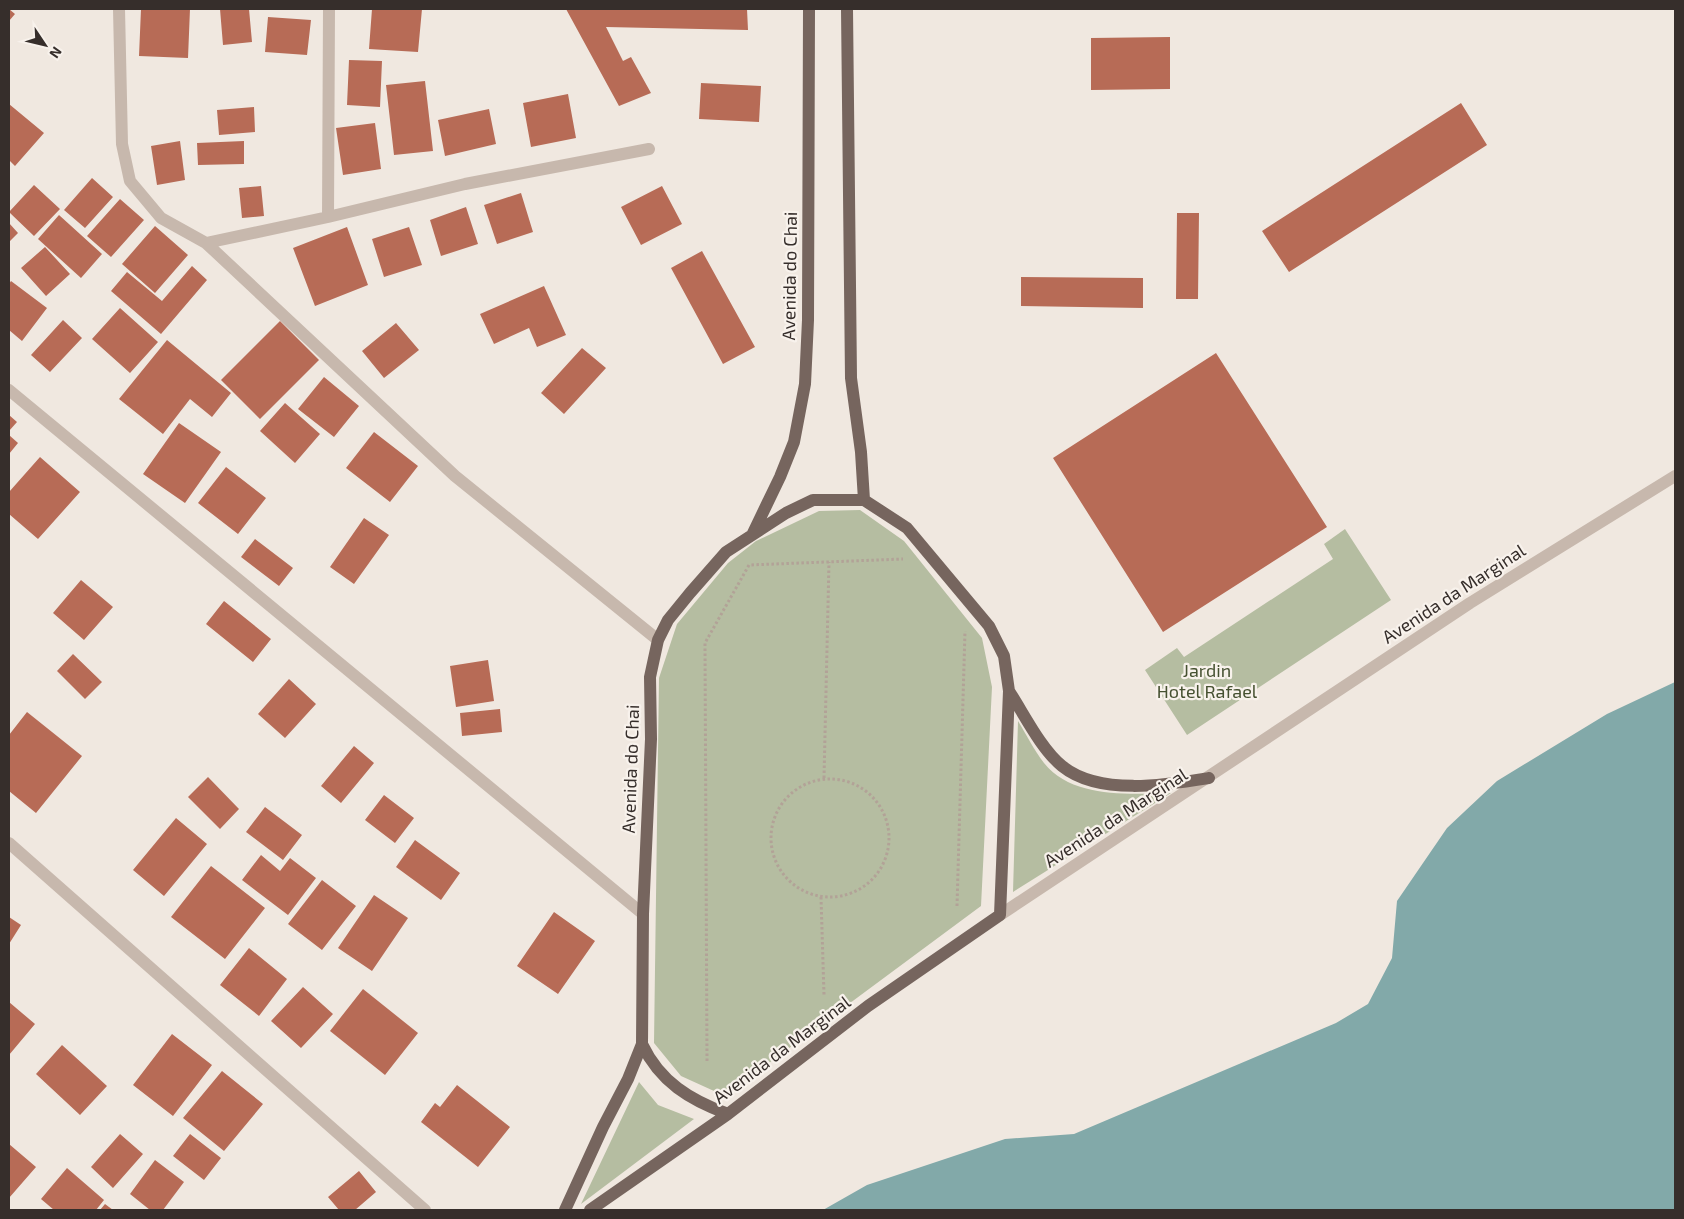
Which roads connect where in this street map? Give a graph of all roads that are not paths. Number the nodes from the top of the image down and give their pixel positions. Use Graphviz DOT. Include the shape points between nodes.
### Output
graph roads {
  1 [pos="120,9"];
  2 [pos="329,9"];
  3 [pos="809,9"];
  4 [pos="847,9"];
  5 [pos="649,149"];
  6 [pos="328,217"];
  7 [pos="206,243"];
  8 [pos="9,390"];
  9 [pos="1675,476"];
  10 [pos="864,500"];
  11 [pos="753,533"];
  12 [pos="658,640"];
  13 [pos="1009,691"];
  14 [pos="1209,778"];
  15 [pos="9,843"];
  16 [pos="643,914"];
  17 [pos="1000,915"];
  18 [pos="642,1044"];
  19 [pos="728,1114"];
  20 [pos="424,1210"];
  21 [pos="565,1210"];
  22 [pos="590,1210"];
  1 -- 7 [label="street" via="122,144 130,182 161,218"];
  2 -- 6 [label="street"];
  3 -- 11 [label="main road, Avenida do Chai" via="805,384 794,442"];
  4 -- 10 [label="main road" via="851,378"];
  5 -- 6 [label="street" via="465,184"];
  6 -- 7 [label="street"];
  7 -- 12 [label="street" via="455,476"];
  8 -- 16 [label="street"];
  9 -- 14 [label="street, Avenida da Marginal" via="1470,603"];
  10 -- 11 [label="main road, Avenida do Chai" via="813,500"];
  10 -- 13 [label="main road" via="907,528 989,626 1004,656"];
  11 -- 12 [label="main road, Avenida do Chai" via="720,559 668,620"];
  12 -- 16 [label="main road, Avenida do Chai" via="650,677 651,739"];
  13 -- 14 [label="main road" via="1050,754 1063,767 1087,778 1149,787"];
  13 -- 17 [label="main road"];
  14 -- 17 [label="street, Avenida da Marginal"];
  15 -- 20 [label="street"];
  16 -- 18 [label="main road, Avenida do Chai"];
  17 -- 19 [label="main road, Avenida da Marginal" via="868,1006"];
  18 -- 19 [label="main road" via="652,1064 670,1081 699,1103"];
  18 -- 21 [label="main road"];
  19 -- 22 [label="main road, Avenida da Marginal"];
}
